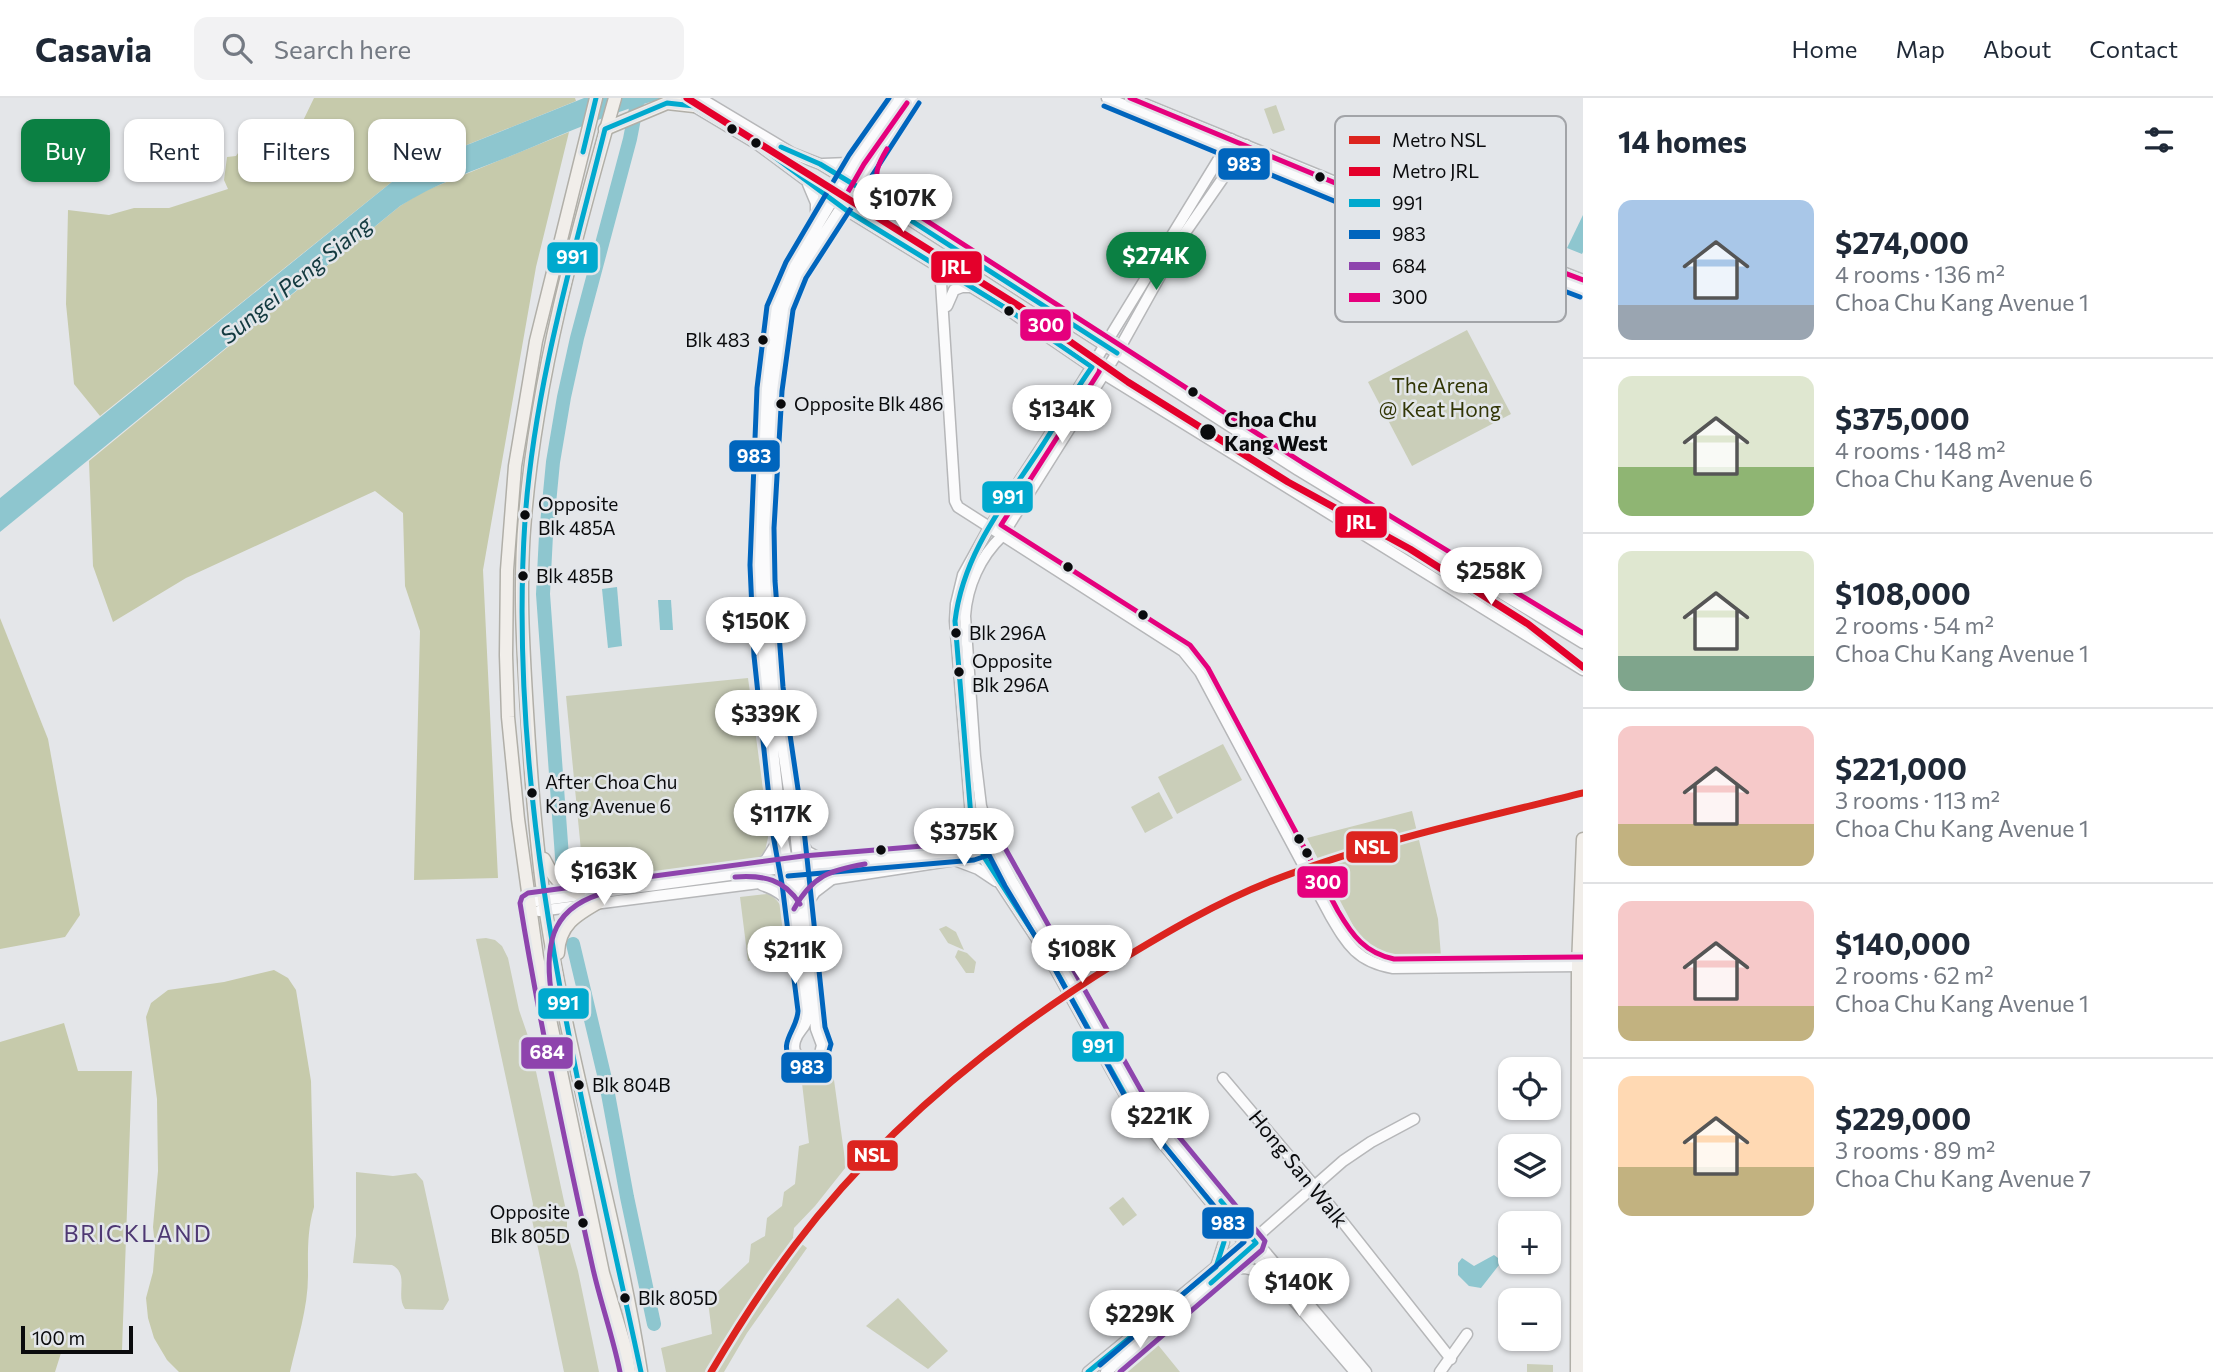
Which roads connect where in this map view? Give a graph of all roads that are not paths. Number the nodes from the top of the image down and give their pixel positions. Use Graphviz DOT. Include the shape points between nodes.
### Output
graph roads {
  1 [pos="615,98"];
  2 [pos="681,98"];
  3 [pos="900,98"];
  4 [pos="912,98"];
  5 [pos="1107,98"];
  6 [pos="1130,98"];
  7 [pos="596,100"];
  8 [pos="697,102"];
  9 [pos="604,132"];
  10 [pos="1228,144"];
  11 [pos="1243,149"];
  12 [pos="862,162"];
  13 [pos="820,164"];
  14 [pos="850,182"];
  15 [pos="807,183"];
  16 [pos="1335,184"];
  17 [pos="1335,190"];
  18 [pos="876,198"];
  19 [pos="837,203"];
  20 [pos="829,225"];
  21 [pos="871,225"];
  22 [pos="816,228"];
  23 [pos="803,258"];
  24 [pos="940,267"];
  25 [pos="1566,273"];
  26 [pos="1583,280"];
  27 [pos="1566,283"];
  28 [pos="973,288"];
  29 [pos="1583,289"];
  30 [pos="944,315"];
  31 [pos="1105,346"];
  32 [pos="1117,353"];
  33 [pos="1092,367"];
  34 [pos="1104,374"];
  35 [pos="989,528"];
  36 [pos="1002,536"];
  37 [pos="764,604"];
  38 [pos="1583,643"];
  39 [pos="1583,670"];
  40 [pos="971,817"];
  41 [pos="795,831"];
  42 [pos="782,834"];
  43 [pos="1583,839"];
  44 [pos="995,847"];
  45 [pos="539,849"];
  46 [pos="942,853"];
  47 [pos="982,853"];
  48 [pos="955,860"];
  49 [pos="830,863"];
  50 [pos="793,867"];
  51 [pos="745,873"];
  52 [pos="832,879"];
  53 [pos="795,882"];
  54 [pos="759,883"];
  55 [pos="1002,885"];
  56 [pos="579,894"];
  57 [pos="1019,894"];
  58 [pos="599,902"];
  59 [pos="545,905"];
  60 [pos="1016,906"];
  61 [pos="530,907"];
  62 [pos="798,912"];
  63 [pos="1581,966"];
  64 [pos="1060,969"];
  65 [pos="558,978"];
  66 [pos="1084,1011"];
  67 [pos="1223,1078"];
  68 [pos="1413,1119"];
  69 [pos="1316,1188"];
  70 [pos="1224,1219"];
  71 [pos="1252,1241"];
  72 [pos="1221,1268"];
  73 [pos="1272,1274"];
  74 [pos="1467,1334"];
  75 [pos="1451,1359"];
  76 [pos="1111,1366"];
  77 [pos="629,1372"];
  78 [pos="641,1372"];
  79 [pos="1088,1372"];
  80 [pos="1355,1372"];
  81 [pos="1366,1372"];
  82 [pos="1440,1372"];
  83 [pos="1577,1372"];
  1 -- 9 [label="main road"];
  2 -- 8 [label="street"];
  3 -- 12 [label="street"];
  4 -- 12 [label="street"];
  5 -- 10 [label="street"];
  6 -- 10 [label="street"];
  7 -- 61 [label="main road" via="536,341 515,466 507,570 508,717"];
  8 -- 9 [label="main road" via="667,103"];
  8 -- 13 [label="street"];
  8 -- 15 [label="street"];
  9 -- 45 [label="main road" via="550,348 525,518 521,620"];
  10 -- 11 [label="street"];
  10 -- 31 [label="street"];
  11 -- 16 [label="street"];
  11 -- 17 [label="street"];
  11 -- 32 [label="street" via="1180,240"];
  12 -- 13 [label="street"];
  12 -- 14 [label="street"];
  12 -- 18 [label="street"];
  13 -- 14 [label="street"];
  14 -- 18 [label="street"];
  14 -- 19 [label="street"];
  15 -- 19 [label="street"];
  15 -- 22 [label="street" via="816,203"];
  18 -- 31 [label="street"];
  19 -- 20 [label="street"];
  19 -- 21 [label="street"];
  19 -- 22 [label="street"];
  20 -- 21 [label="street" via="856,219"];
  20 -- 23 [label="street"];
  21 -- 24 [label="street"];
  22 -- 23 [label="street"];
  23 -- 37 [label="street" via="783,309 773,390"];
  24 -- 28 [label="street"];
  24 -- 30 [label="street"];
  25 -- 26 [label="street"];
  27 -- 29 [label="street"];
  28 -- 30 [label="street" via="954,290"];
  28 -- 33 [label="street"];
  30 -- 35 [label="street" via="955,500 962,512"];
  31 -- 32 [label="street"];
  31 -- 33 [label="street"];
  32 -- 34 [label="street"];
  32 -- 38 [label="street" via="1298,470"];
  33 -- 34 [label="street"];
  33 -- 35 [label="street"];
  34 -- 36 [label="street"];
  34 -- 39 [label="street"];
  35 -- 36 [label="street"];
  35 -- 40 [label="street" via="963,575 956,604"];
  36 -- 44 [label="street" via="976,571 965,616 977,780 984,822"];
  36 -- 63 [label="street" via="1191,659 1336,927 1357,954 1393,968"];
  37 -- 41 [label="street"];
  37 -- 42 [label="street" via="765,688"];
  40 -- 46 [label="street" via="961,838"];
  40 -- 47 [label="street"];
  41 -- 49 [label="street" via="808,852"];
  41 -- 50 [label="street"];
  42 -- 50 [label="street"];
  42 -- 51 [label="street" via="766,860"];
  43 -- 63 [label="main road"];
  44 -- 47 [label="street"];
  44 -- 57 [label="street"];
  45 -- 56 [label="main road" via="552,877"];
  45 -- 59 [label="main road"];
  46 -- 47 [label="street"];
  46 -- 49 [label="street"];
  47 -- 48 [label="street"];
  47 -- 55 [label="street"];
  48 -- 52 [label="street"];
  48 -- 55 [label="street"];
  49 -- 50 [label="street"];
  50 -- 51 [label="street"];
  50 -- 53 [label="street"];
  51 -- 56 [label="street"];
  52 -- 53 [label="street"];
  52 -- 62 [label="street"];
  53 -- 54 [label="street"];
  53 -- 62 [label="street"];
  54 -- 58 [label="street"];
  54 -- 62 [label="street" via="787,898"];
  55 -- 60 [label="street"];
  56 -- 59 [label="street"];
  57 -- 60 [label="street"];
  57 -- 64 [label="street"];
  58 -- 59 [label="street"];
  58 -- 65 [label="main road" via="579,913 563,930"];
  59 -- 61 [label="street"];
  59 -- 65 [label="main road"];
  60 -- 64 [label="street"];
  61 -- 77 [label="main road" via="603,1273"];
  62 -- 62 [label="street" via="822,1045 820,1054 811,1060 795,1049 807,1021"];
  63 -- 83 [label="main road"];
  64 -- 66 [label="street"];
  65 -- 78 [label="main road"];
  66 -- 70 [label="street" via="1129,1102"];
  66 -- 71 [label="street" via="1135,1097"];
  67 -- 69 [label="street, Hong San Walk"];
  68 -- 69 [label="street" via="1343,1161"];
  69 -- 71 [label="street"];
  69 -- 75 [label="street, Hong San Walk"];
  70 -- 71 [label="street"];
  70 -- 72 [label="street"];
  71 -- 72 [label="street"];
  71 -- 73 [label="street"];
  71 -- 81 [label="street"];
  72 -- 73 [label="street"];
  72 -- 76 [label="street"];
  73 -- 80 [label="street"];
  74 -- 75 [label="street"];
  75 -- 82 [label="street"];
  76 -- 79 [label="street"];
}
